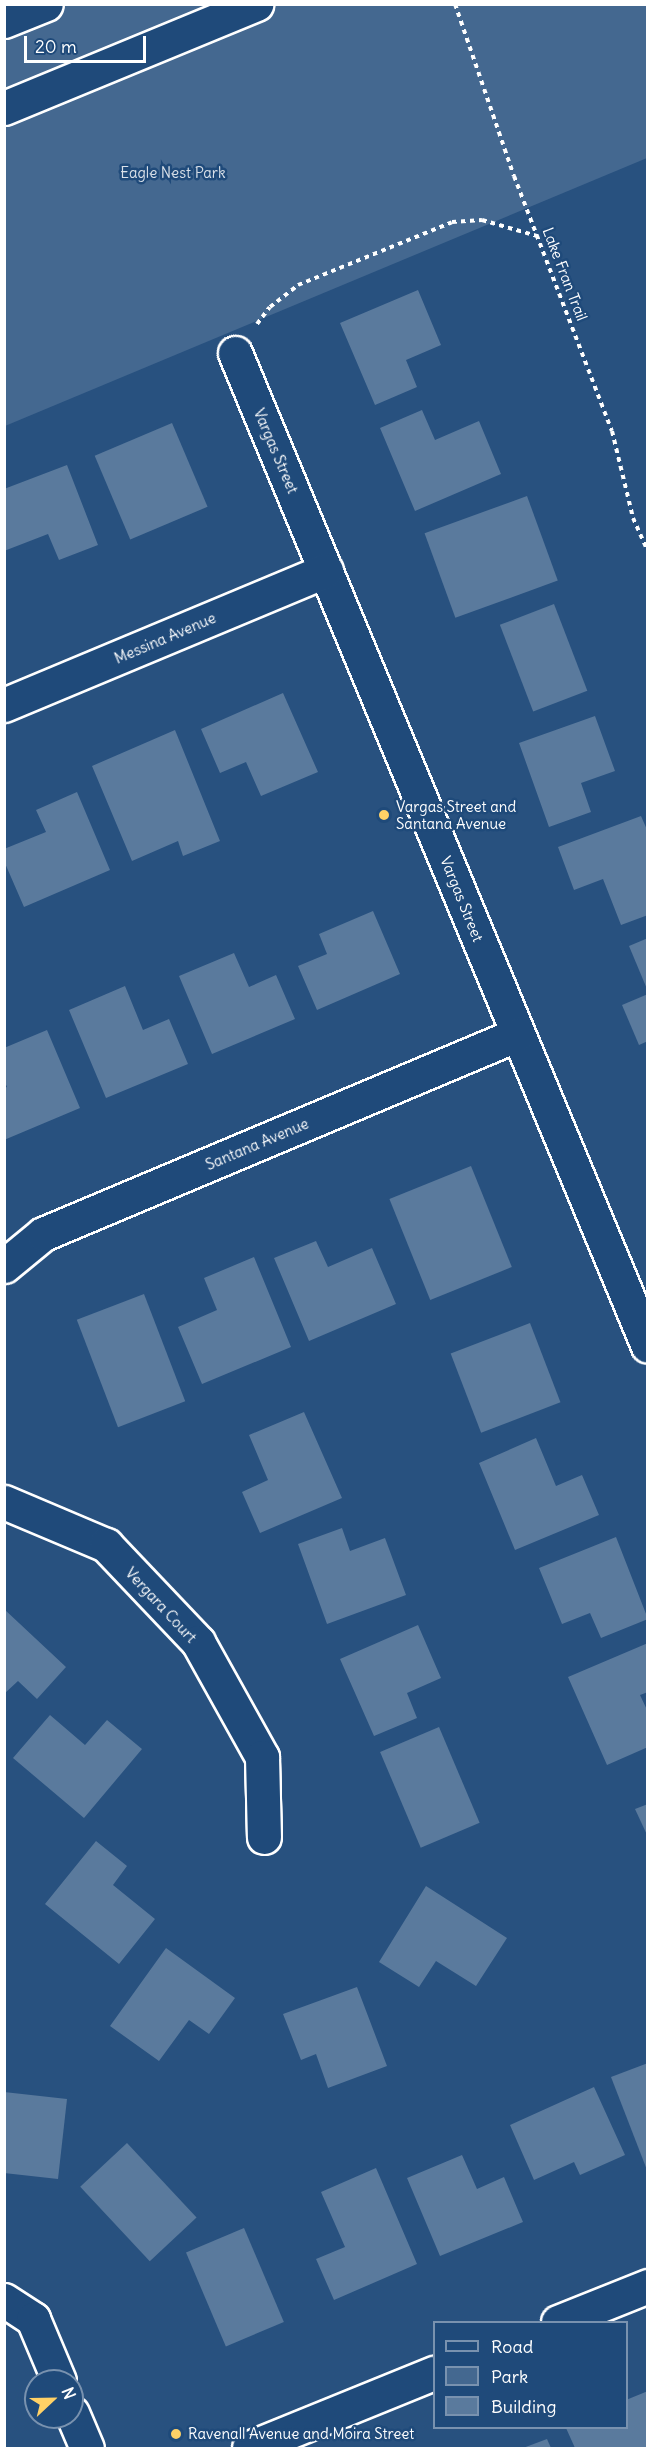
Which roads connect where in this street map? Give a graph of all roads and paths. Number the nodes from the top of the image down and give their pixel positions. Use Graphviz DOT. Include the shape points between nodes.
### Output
graph roads {
  1 [pos="45,4"];
  2 [pos="256,4"];
  3 [pos="455,4"];
  4 [pos="4,21"];
  5 [pos="4,108"];
  6 [pos="538,236"];
  7 [pos="235,353"];
  8 [pos="648,552"];
  9 [pos="326,570"];
  10 [pos="4,705"];
  11 [pos="518,1034"];
  12 [pos="4,1266"];
  13 [pos="648,1346"];
  14 [pos="4,1502"];
  15 [pos="264,1837"];
  16 [pos="648,2286"];
  17 [pos="4,2300"];
  18 [pos="560,2321"];
  19 [pos="54,2369"];
  20 [pos="433,2374"];
  21 [pos="79,2429"];
  22 [pos="87,2448"];
  23 [pos="249,2448"];
  1 -- 4 [label="street"];
  2 -- 5 [label="street"];
  3 -- 6 [label="path, Lake Fran Trail"];
  6 -- 7 [label="path" via="482,220 452,222 298,285 270,307"];
  6 -- 8 [label="path, Lake Fran Trail" via="612,431 633,518"];
  7 -- 9 [label="street, Vargas Street"];
  9 -- 10 [label="street, Messina Avenue"];
  9 -- 11 [label="street, Vargas Street"];
  11 -- 12 [label="street, Santana Avenue" via="43,1234"];
  11 -- 13 [label="street, Vargas Street"];
  14 -- 15 [label="street, Vergara Court" via="106,1545 198,1642 262,1757"];
  16 -- 18 [label="street"];
  17 -- 19 [label="street" via="33,2319"];
  20 -- 23 [label="street"];
  21 -- 22 [label="street"];
}
